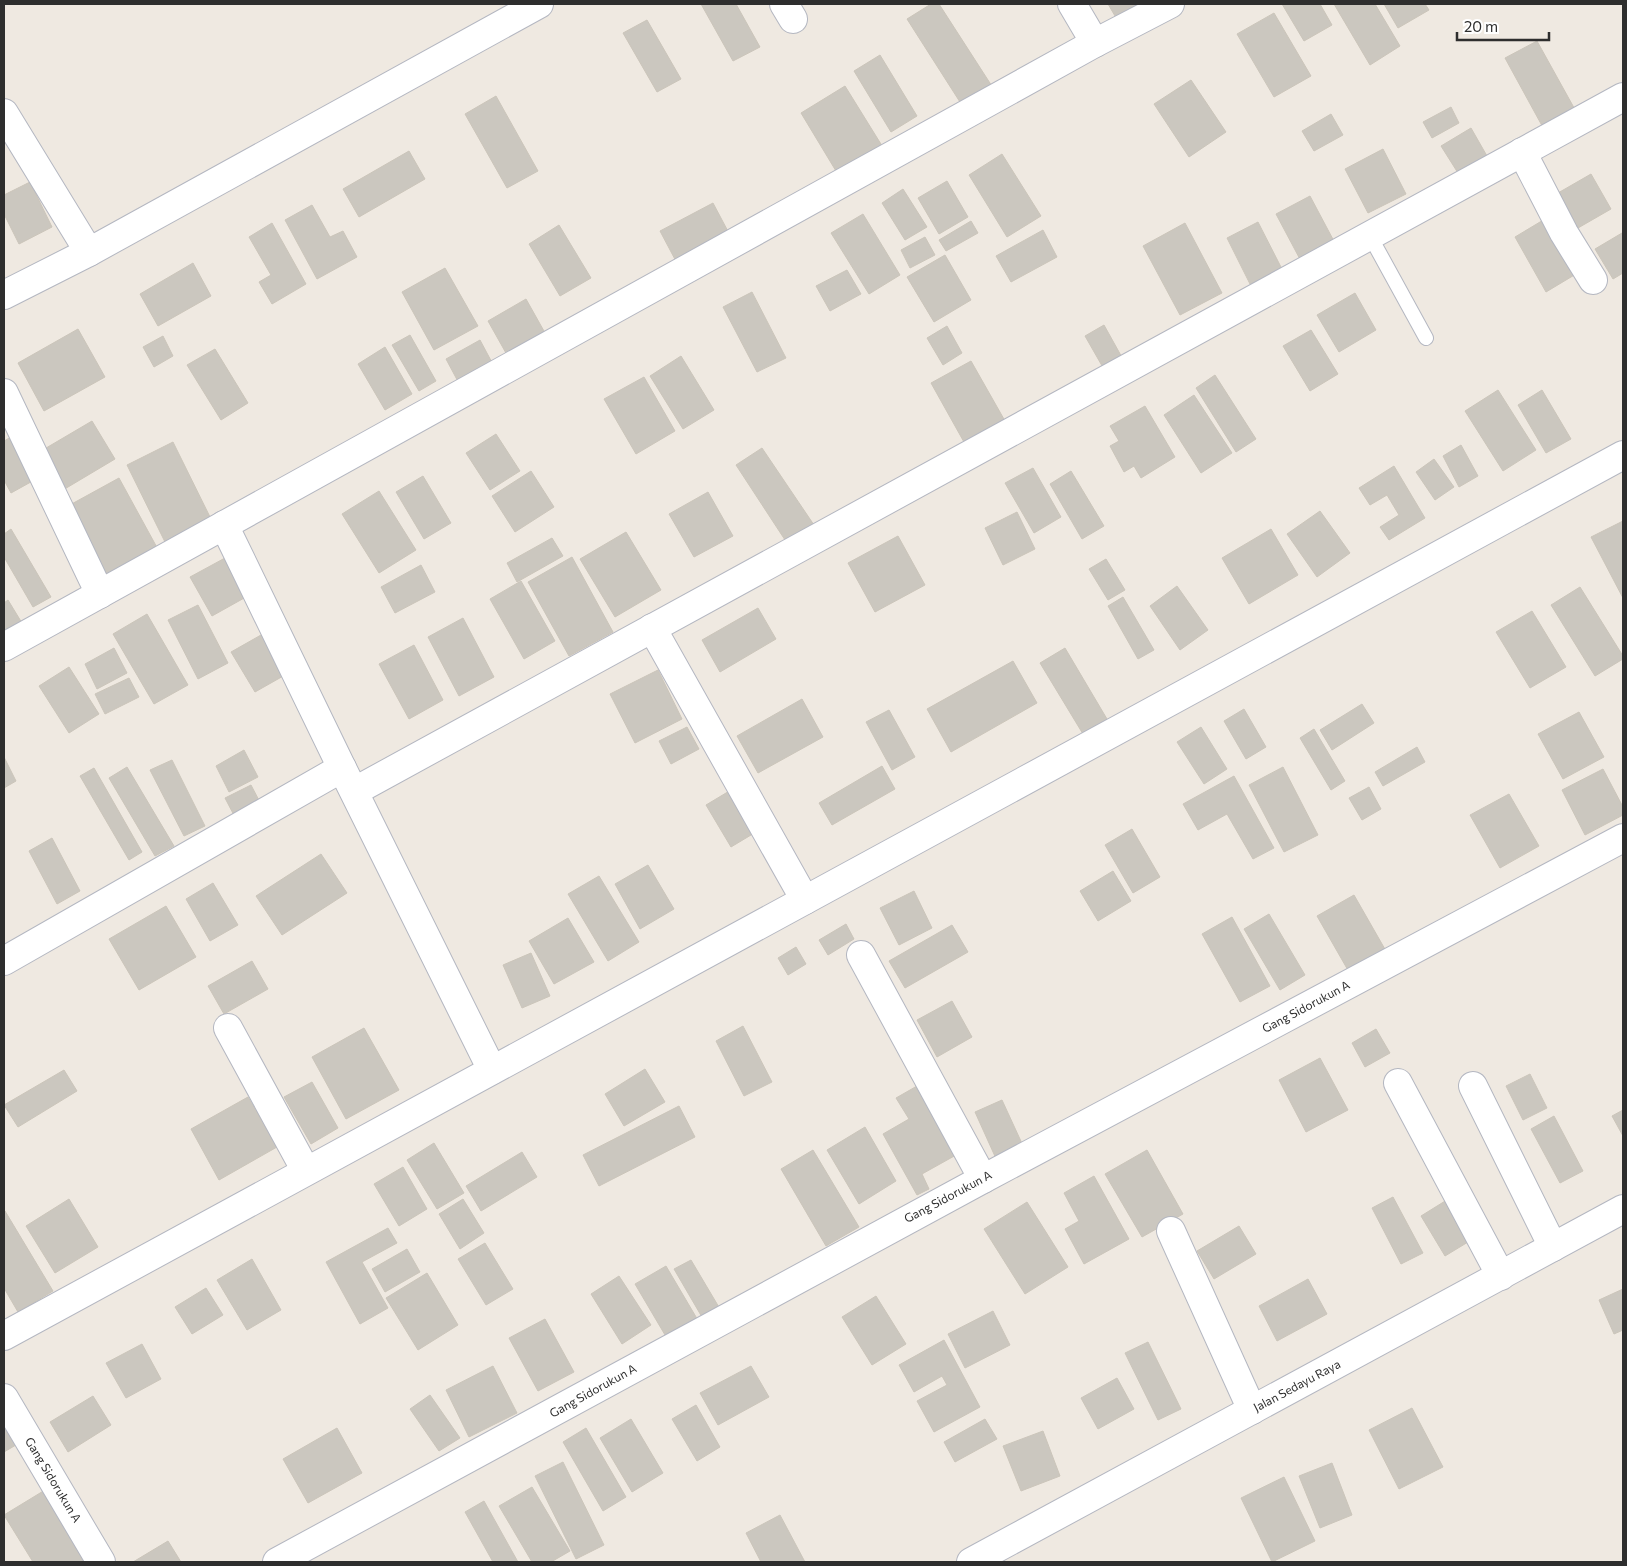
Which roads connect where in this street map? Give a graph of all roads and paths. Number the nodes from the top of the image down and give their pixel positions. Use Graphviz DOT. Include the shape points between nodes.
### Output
graph roads {
  1 [pos="539,4"];
  2 [pos="1072,4"];
  3 [pos="1170,4"];
  4 [pos="1095,43"];
  5 [pos="1623,97"];
  6 [pos="4,113"];
  7 [pos="1522,152"];
  8 [pos="1370,236"];
  9 [pos="89,252"];
  10 [pos="1593,280"];
  11 [pos="4,295"];
  12 [pos="1426,338"];
  13 [pos="4,393"];
  14 [pos="1623,455"];
  15 [pos="224,525"];
  16 [pos="100,594"];
  17 [pos="652,628"];
  18 [pos="4,647"];
  19 [pos="348,780"];
  20 [pos="1623,838"];
  21 [pos="805,900"];
  22 [pos="861,955"];
  23 [pos="4,961"];
  24 [pos="228,1028"];
  25 [pos="492,1070"];
  26 [pos="1398,1083"];
  27 [pos="1473,1086"];
  28 [pos="306,1171"];
  29 [pos="982,1178"];
  30 [pos="1623,1210"];
  31 [pos="1171,1231"];
  32 [pos="1553,1247"];
  33 [pos="1500,1276"];
  34 [pos="4,1336"];
  35 [pos="4,1398"];
  36 [pos="1252,1410"];
  37 [pos="985,1559"];
  38 [pos="101,1562"];
  39 [pos="277,1562"];
  1 -- 9 [label="street"];
  2 -- 4 [label="street"];
  3 -- 4 [label="street"];
  4 -- 15 [label="street"];
  5 -- 7 [label="street"];
  6 -- 9 [label="street"];
  7 -- 8 [label="street"];
  7 -- 10 [label="street" via="1564,233"];
  8 -- 12 [label="lane"];
  8 -- 17 [label="street"];
  9 -- 11 [label="street"];
  13 -- 16 [label="street"];
  14 -- 21 [label="street"];
  15 -- 16 [label="street"];
  15 -- 19 [label="street"];
  16 -- 18 [label="street"];
  17 -- 19 [label="street"];
  17 -- 21 [label="street"];
  19 -- 23 [label="street"];
  19 -- 25 [label="street"];
  20 -- 29 [label="street, Gang Sidorukun A"];
  21 -- 25 [label="street"];
  22 -- 29 [label="street"];
  24 -- 28 [label="street"];
  25 -- 28 [label="street"];
  26 -- 33 [label="street"];
  27 -- 32 [label="street"];
  28 -- 34 [label="street"];
  29 -- 39 [label="street, Gang Sidorukun A"];
  30 -- 32 [label="street, Jalan Sedayu Raya"];
  31 -- 36 [label="street"];
  32 -- 33 [label="street, Jalan Sedayu Raya"];
  33 -- 36 [label="street, Jalan Sedayu Raya"];
  35 -- 38 [label="street, Gang Sidorukun A"];
  36 -- 37 [label="street, Jalan Sedayu Raya"];
}
